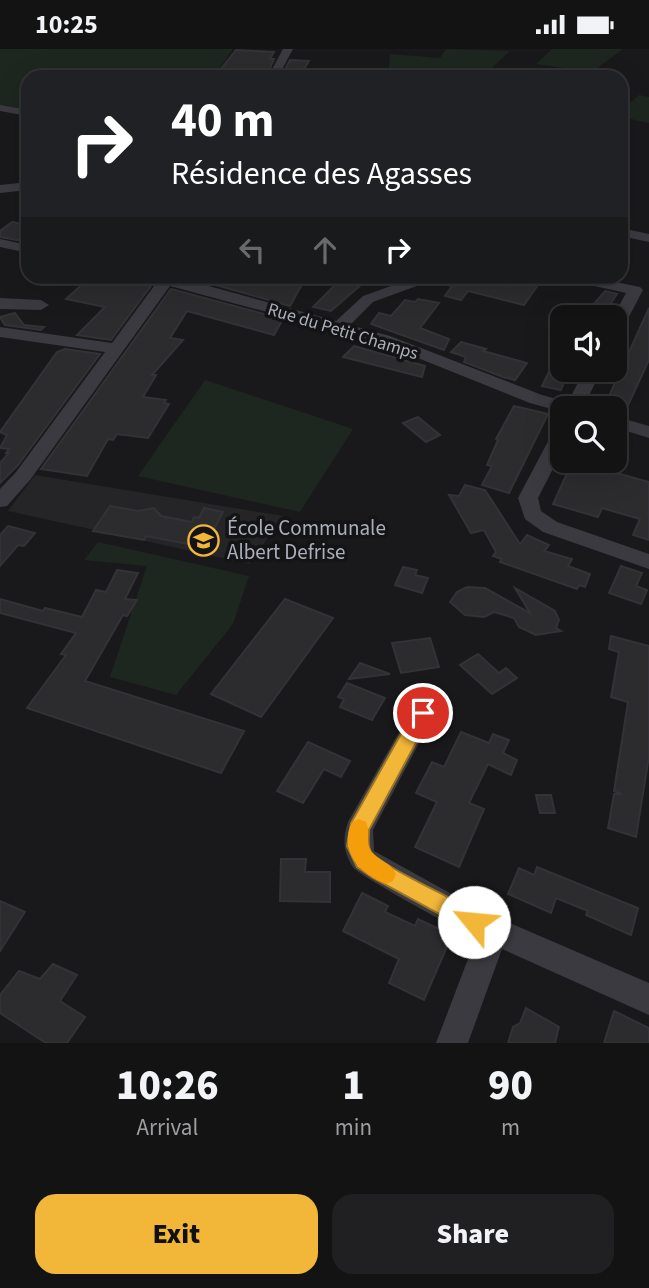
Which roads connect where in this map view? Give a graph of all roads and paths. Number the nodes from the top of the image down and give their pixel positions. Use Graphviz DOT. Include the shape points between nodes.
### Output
graph roads {
  1 [pos="288,49"];
  2 [pos="277,70"];
  3 [pos="0,108"];
  4 [pos="21,112"];
  5 [pos="21,187"];
  6 [pos="0,189"];
  7 [pos="628,234"];
  8 [pos="649,238"];
  9 [pos="0,243"];
  10 [pos="21,248"];
  11 [pos="159,284"];
  12 [pos="188,284"];
  13 [pos="409,284"];
  14 [pos="607,284"];
  15 [pos="642,291"];
  16 [pos="0,304"];
  17 [pos="41,305"];
  18 [pos="627,312"];
  19 [pos="339,327"];
  20 [pos="0,333"];
  21 [pos="116,349"];
  22 [pos="550,403"];
  23 [pos="627,425"];
  24 [pos="649,432"];
  25 [pos="550,455"];
  26 [pos="0,501"];
  27 [pos="649,562"];
  28 [pos="423,713"];
  29 [pos="493,931"];
  30 [pos="649,999"];
  31 [pos="452,1043"];
  1 -- 2 [label="street"];
  3 -- 4 [label="street"];
  5 -- 6 [label="street"];
  7 -- 8 [label="street"];
  9 -- 10 [label="street"];
  11 -- 21 [label="street"];
  12 -- 19 [label="street, Rue du Petit Champs"];
  13 -- 19 [label="street" via="368,299"];
  14 -- 15 [label="street"];
  15 -- 18 [label="street"];
  16 -- 17 [label="street"];
  19 -- 22 [label="street, Rue du Petit Champs" via="384,339"];
  20 -- 21 [label="street"];
  21 -- 26 [label="street"];
  23 -- 24 [label="street"];
  25 -- 27 [label="street" via="528,498 532,514 550,527"];
  28 -- 29 [label="street" via="359,829 358,846 364,860 381,871"];
  29 -- 30 [label="street"];
  29 -- 31 [label="street"];
}
